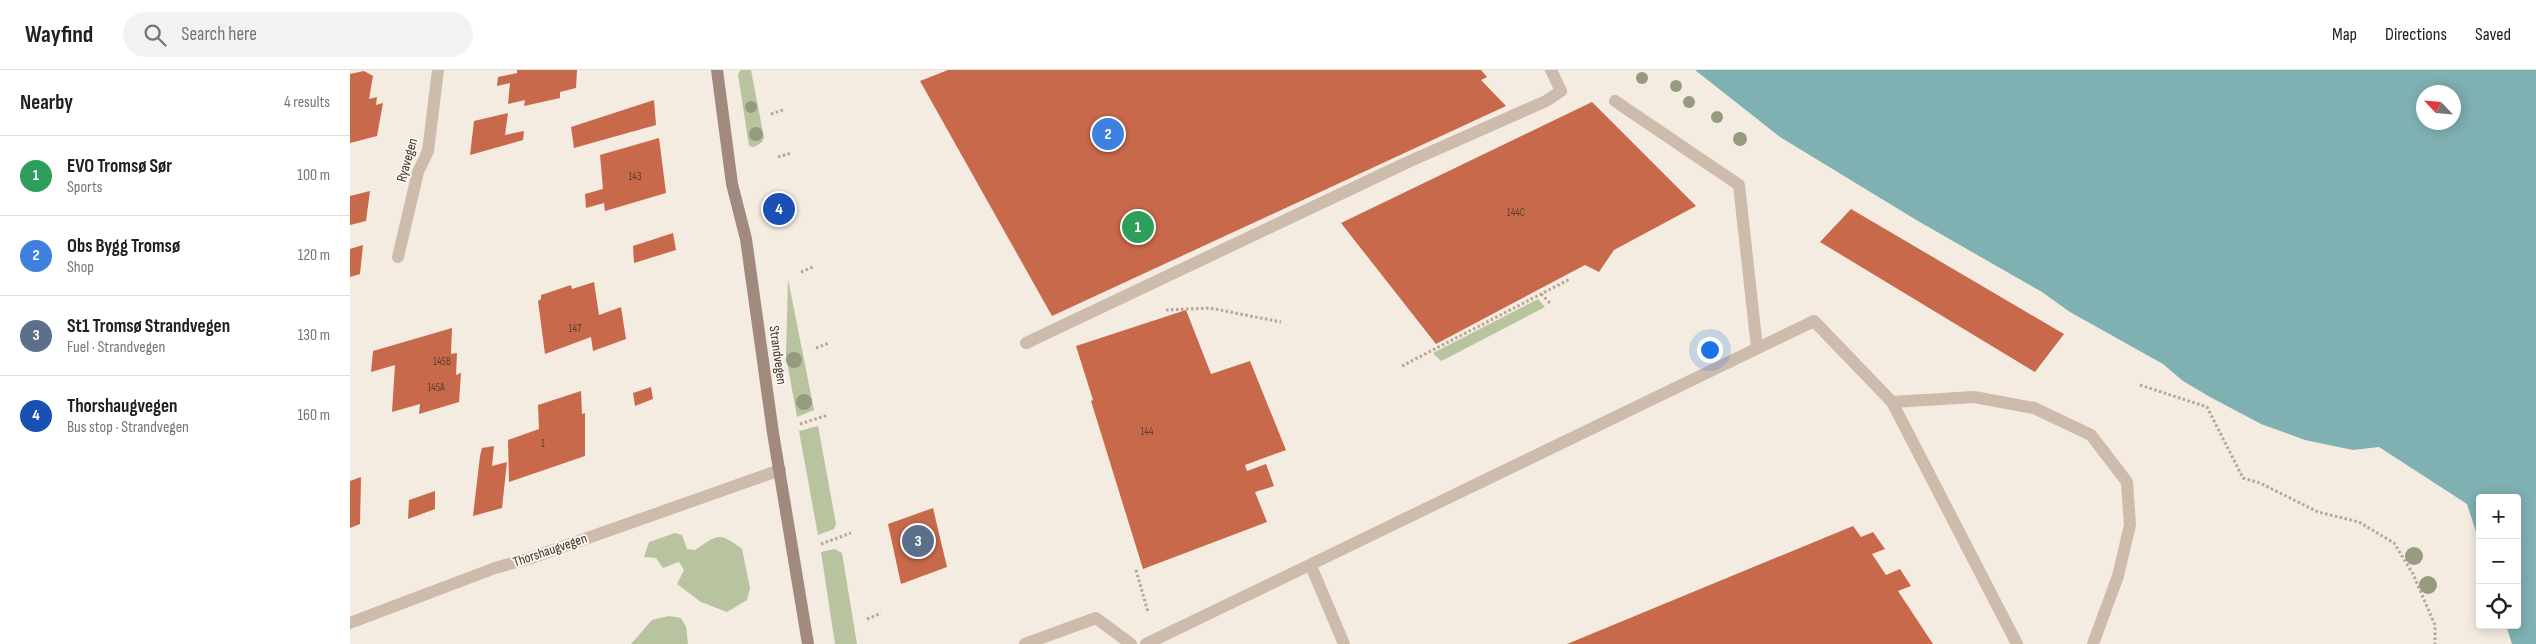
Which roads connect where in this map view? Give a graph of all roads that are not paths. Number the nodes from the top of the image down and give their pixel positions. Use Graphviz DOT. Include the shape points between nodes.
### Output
graph roads {
  1 [pos="438,70"];
  2 [pos="717,70"];
  3 [pos="1551,70"];
  4 [pos="1615,101"];
  5 [pos="398,257"];
  6 [pos="1026,343"];
  7 [pos="1757,348"];
  8 [pos="1892,402"];
  9 [pos="780,470"];
  10 [pos="1312,566"];
  11 [pos="350,623"];
  12 [pos="1151,641"];
  13 [pos="808,644"];
  14 [pos="1025,644"];
  15 [pos="1131,644"];
  16 [pos="1344,644"];
  17 [pos="2017,644"];
  18 [pos="2093,644"];
  1 -- 5 [label="street, Ryavegen" via="428,151 418,172"];
  2 -- 9 [label="street, Strandvegen" via="732,184 746,239"];
  3 -- 6 [label="street" via="1561,91 1546,101 1416,158"];
  4 -- 7 [label="street" via="1739,185"];
  7 -- 8 [label="street" via="1814,321"];
  7 -- 10 [label="street"];
  8 -- 17 [label="street"];
  8 -- 18 [label="street" via="1974,397 2034,408 2091,435 2127,482 2130,525 2118,576"];
  9 -- 11 [label="street, Thorshaugvegen" via="495,568"];
  9 -- 13 [label="street, Strandvegen"];
  10 -- 12 [label="street"];
  10 -- 16 [label="street"];
  14 -- 15 [label="street" via="1096,618"];
}
